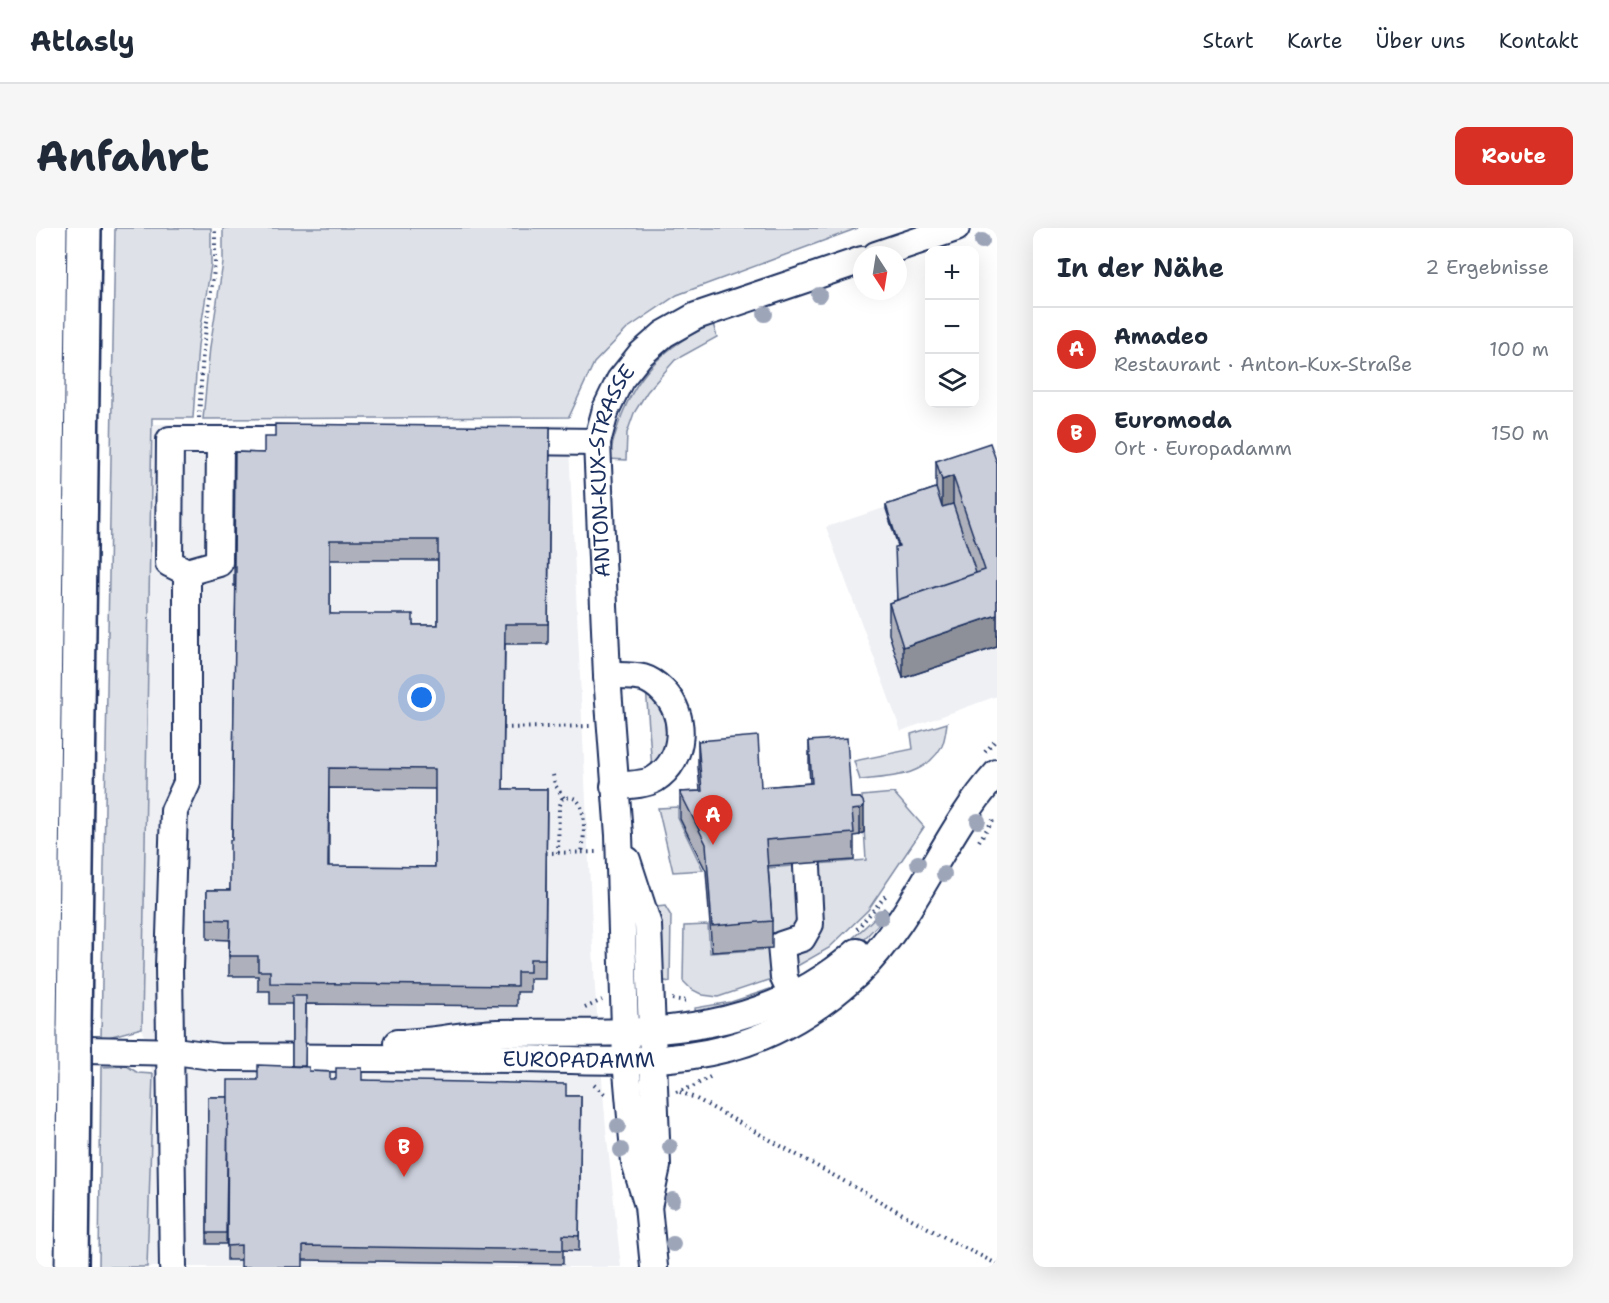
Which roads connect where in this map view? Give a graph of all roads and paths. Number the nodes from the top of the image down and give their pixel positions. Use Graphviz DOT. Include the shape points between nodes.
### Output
graph roads {
  1 [pos="50,228"];
  2 [pos="84,228"];
  3 [pos="215,228"];
  4 [pos="956,228"];
  5 [pos="903,246"];
  6 [pos="853,263"];
  7 [pos="209,440"];
  8 [pos="316,441"];
  9 [pos="492,441"];
  10 [pos="597,442"];
  11 [pos="187,572"];
  12 [pos="607,675"];
  13 [pos="610,725"];
  14 [pos="504,728"];
  15 [pos="997,739"];
  16 [pos="991,763"];
  17 [pos="553,775"];
  18 [pos="614,786"];
  19 [pos="564,798"];
  20 [pos="620,843"];
  21 [pos="546,853"];
  22 [pos="558,853"];
  23 [pos="582,853"];
  24 [pos="807,867"];
  25 [pos="903,892"];
  26 [pos="849,936"];
  27 [pos="792,995"];
  28 [pos="652,997"];
  29 [pos="692,1002"];
  30 [pos="653,1031"];
  31 [pos="625,1032"];
  32 [pos="39,1051"];
  33 [pos="176,1052"];
  34 [pos="654,1059"];
  35 [pos="626,1060"];
  36 [pos="350,1061"];
  37 [pos="680,1092"];
  38 [pos="648,1206"];
  39 [pos="997,1264"];
  40 [pos="37,1267"];
  41 [pos="72,1267"];
  42 [pos="173,1267"];
  43 [pos="654,1267"];
  1 -- 32 [label="highway"];
  2 -- 41 [label="highway, bridge"];
  3 -- 7 [label="path" via="215,263 202,350"];
  4 -- 5 [label="street"];
  6 -- 10 [label="street, ANTON-KUX-STRASSE" via="696,316 663,334 620,380 606,409"];
  7 -- 8 [label="street"];
  7 -- 11 [label="street" via="219,563"];
  7 -- 11 [label="street" via="170,440 169,563"];
  9 -- 10 [label="street"];
  10 -- 12 [label="street, ANTON-KUX-STRASSE"];
  11 -- 33 [label="street" via="187,783 174,811 169,967"];
  12 -- 13 [label="street, ANTON-KUX-STRASSE"];
  12 -- 18 [label="street" via="644,678 657,686 669,697 681,726 677,752 662,774 652,781"];
  13 -- 14 [label="path"];
  13 -- 18 [label="street, ANTON-KUX-STRASSE"];
  15 -- 16 [label="path"];
  16 -- 25 [label="street, EUROPADAMM" via="984,787 972,805"];
  17 -- 19 [label="path"];
  18 -- 20 [label="street, ANTON-KUX-STRASSE"];
  19 -- 22 [label="path" via="559,808"];
  19 -- 23 [label="path" via="574,798 583,812"];
  20 -- 23 [label="path"];
  20 -- 28 [label="street, ANTON-KUX-STRASSE" via="648,925"];
  20 -- 31 [label="street, ANTON-KUX-STRASSE"];
  21 -- 22 [label="path"];
  22 -- 23 [label="path"];
  24 -- 27 [label="street" via="810,924 802,938 781,945 784,978"];
  25 -- 26 [label="path"];
  25 -- 27 [label="street, EUROPADAMM" via="847,961"];
  25 -- 34 [label="street, EUROPADAMM" via="886,943 825,1000 767,1034 730,1047"];
  27 -- 30 [label="street, EUROPADAMM" via="723,1022"];
  28 -- 29 [label="path"];
  28 -- 30 [label="street, ANTON-KUX-STRASSE"];
  30 -- 31 [label="street, EUROPADAMM"];
  30 -- 34 [label="street, ANTON-KUX-STRASSE"];
  31 -- 35 [label="street, ANTON-KUX-STRASSE"];
  31 -- 36 [label="street, EUROPADAMM" via="494,1033 413,1043"];
  32 -- 33 [label="street, EUROPADAMM"];
  32 -- 40 [label="highway"];
  33 -- 36 [label="street, EUROPADAMM"];
  33 -- 42 [label="street"];
  34 -- 35 [label="street, EUROPADAMM"];
  34 -- 38 [label="street, ANTON-KUX-STRASSE" via="657,1166"];
  35 -- 36 [label="street, EUROPADAMM"];
  35 -- 38 [label="street, ANTON-KUX-STRASSE" via="635,1163"];
  37 -- 39 [label="path"];
  38 -- 43 [label="street"];
}
